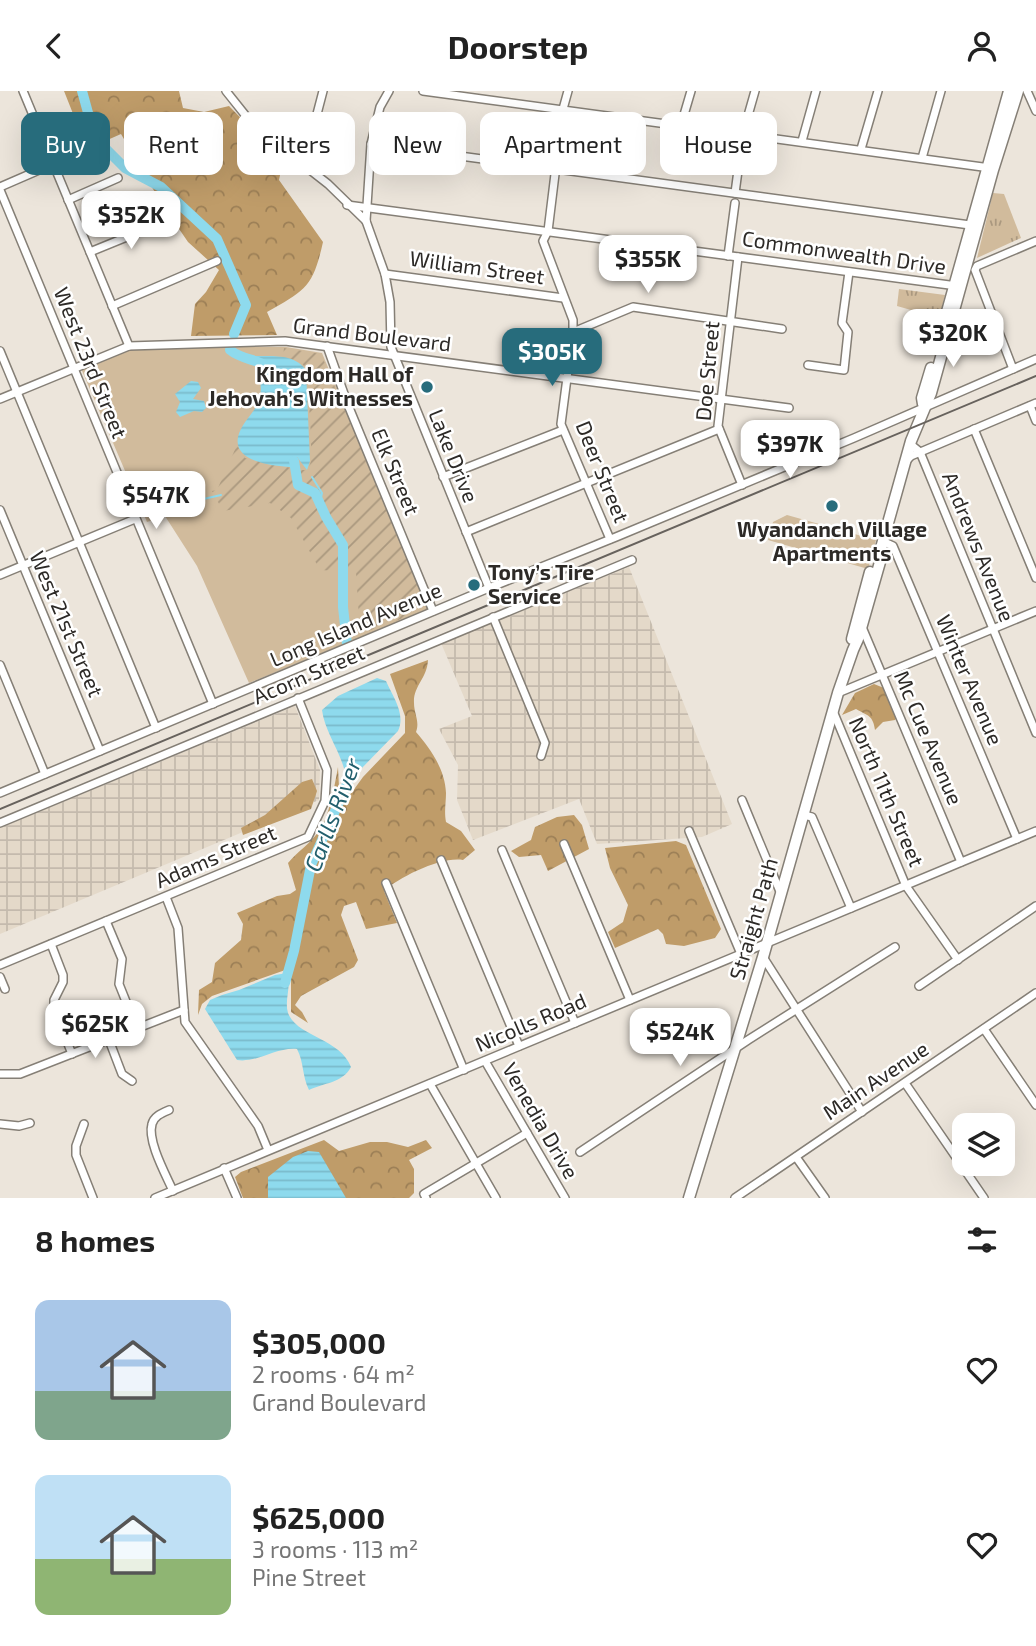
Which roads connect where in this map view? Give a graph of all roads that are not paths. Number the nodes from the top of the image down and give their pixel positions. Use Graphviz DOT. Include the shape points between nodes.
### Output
graph roads {
  1 [pos="23,91"];
  2 [pos="226,91"];
  3 [pos="323,91"];
  4 [pos="389,91"];
  5 [pos="423,91"];
  6 [pos="568,91"];
  7 [pos="691,91"];
  8 [pos="755,91"];
  9 [pos="816,91"];
  10 [pos="878,91"];
  11 [pos="941,91"];
  12 [pos="1009,91"];
  13 [pos="1018,91"];
  14 [pos="1027,91"];
  15 [pos="563,109"];
  16 [pos="1036,111"];
  17 [pos="32,112"];
  18 [pos="242,112"];
  19 [pos="318,112"];
  20 [pos="379,112"];
  21 [pos="563,112"];
  22 [pos="685,112"];
  23 [pos="749,112"];
  24 [pos="660,122"];
  25 [pos="777,138"];
  26 [pos="802,141"];
  27 [pos="861,149"];
  28 [pos="922,158"];
  29 [pos="990,168"];
  30 [pos="369,170"];
  31 [pos="30,175"];
  32 [pos="58,175"];
  33 [pos="317,175"];
  34 [pos="554,175"];
  35 [pos="600,175"];
  36 [pos="737,175"];
  37 [pos="118,178"];
  38 [pos="0,189"];
  39 [pos="735,193"];
  40 [pos="68,200"];
  41 [pos="735,203"];
  42 [pos="347,205"];
  43 [pos="366,208"];
  44 [pos="366,221"];
  45 [pos="161,223"];
  46 [pos="970,225"];
  47 [pos="548,231"];
  48 [pos="1036,241"];
  49 [pos="90,252"];
  50 [pos="728,255"];
  51 [pos="738,257"];
  52 [pos="217,261"];
  53 [pos="849,272"];
  54 [pos="386,274"];
  55 [pos="957,286"];
  56 [pos="563,298"];
  57 [pos="112,306"];
  58 [pos="730,320"];
  59 [pos="782,329"];
  60 [pos="573,332"];
  61 [pos="129,346"];
  62 [pos="327,346"];
  63 [pos="0,351"];
  64 [pos="394,355"];
  65 [pos="1036,359"];
  66 [pos="807,365"];
  67 [pos="74,369"];
  68 [pos="1013,369"];
  69 [pos="568,378"];
  70 [pos="17,392"];
  71 [pos="721,398"];
  72 [pos="0,399"];
  73 [pos="1033,405"];
  74 [pos="789,408"];
  75 [pos="923,408"];
  76 [pos="1036,421"];
  77 [pos="719,429"];
  78 [pos="974,429"];
  79 [pos="563,430"];
  80 [pos="910,444"];
  81 [pos="920,452"];
  82 [pos="906,461"];
  83 [pos="443,477"];
  84 [pos="586,485"];
  85 [pos="743,485"];
  86 [pos="0,510"];
  87 [pos="135,519"];
  88 [pos="466,532"];
  89 [pos="610,540"];
  90 [pos="79,543"];
  91 [pos="881,545"];
  92 [pos="632,560"];
  93 [pos="23,566"];
  94 [pos="0,575"];
  95 [pos="1036,578"];
  96 [pos="489,587"];
  97 [pos="433,611"];
  98 [pos="1036,611"];
  99 [pos="493,617"];
  100 [pos="862,627"];
  101 [pos="993,630"];
  102 [pos="853,650"];
  103 [pos="938,652"];
  104 [pos="0,665"];
  105 [pos="883,676"];
  106 [pos="838,693"];
  107 [pos="298,698"];
  108 [pos="213,704"];
  109 [pos="833,711"];
  110 [pos="156,728"];
  111 [pos="1036,733"];
  112 [pos="100,751"];
  113 [pos="541,756"];
  114 [pos="45,774"];
  115 [pos="0,793"];
  116 [pos="742,800"];
  117 [pos="804,815"];
  118 [pos="0,823"];
  119 [pos="689,831"];
  120 [pos="1036,831"];
  121 [pos="1017,839"];
  122 [pos="564,844"];
  123 [pos="502,850"];
  124 [pos="441,860"];
  125 [pos="961,862"];
  126 [pos="386,883"];
  127 [pos="906,885"];
  128 [pos="781,895"];
  129 [pos="166,897"];
  130 [pos="1036,907"];
  131 [pos="851,908"];
  132 [pos="106,921"];
  133 [pos="51,944"];
  134 [pos="767,944"];
  135 [pos="895,947"];
  136 [pos="741,954"];
  137 [pos="763,957"];
  138 [pos="958,960"];
  139 [pos="0,965"];
  140 [pos="0,977"];
  141 [pos="919,986"];
  142 [pos="5,989"];
  143 [pos="1035,995"];
  144 [pos="630,1000"];
  145 [pos="797,1008"];
  146 [pos="184,1010"];
  147 [pos="575,1023"];
  148 [pos="137,1029"];
  149 [pos="984,1029"];
  150 [pos="109,1040"];
  151 [pos="519,1047"];
  152 [pos="735,1048"];
  153 [pos="72,1054"];
  154 [pos="485,1062"];
  155 [pos="464,1070"];
  156 [pos="0,1075"];
  157 [pos="132,1081"];
  158 [pos="905,1083"];
  159 [pos="430,1084"];
  160 [pos="1036,1105"];
  161 [pos="169,1110"];
  162 [pos="862,1112"];
  163 [pos="30,1123"];
  164 [pos="0,1124"];
  165 [pos="84,1124"];
  166 [pos="527,1133"];
  167 [pos="268,1150"];
  168 [pos="580,1152"];
  169 [pos="796,1157"];
  170 [pos="475,1163"];
  171 [pos="225,1168"];
  172 [pos="173,1191"];
  173 [pos="425,1196"];
  174 [pos="93,1198"];
  175 [pos="155,1198"];
  176 [pos="237,1198"];
  177 [pos="496,1198"];
  178 [pos="565,1198"];
  179 [pos="689,1198"];
  180 [pos="735,1198"];
  181 [pos="825,1198"];
  182 [pos="984,1198"];
  1 -- 17 [label="street"];
  2 -- 18 [label="street"];
  3 -- 19 [label="street"];
  4 -- 20 [label="street, Lake Drive"];
  5 -- 15 [label="street"];
  6 -- 15 [label="street, Deer Street"];
  7 -- 22 [label="street"];
  8 -- 23 [label="street"];
  9 -- 26 [label="street"];
  10 -- 27 [label="street"];
  11 -- 28 [label="street"];
  12 -- 29 [label="main road, Straight Path"];
  13 -- 29 [label="main road, Straight Path"];
  14 -- 16 [label="street"];
  15 -- 21 [label="street, Deer Street"];
  15 -- 24 [label="street"];
  25 -- 26 [label="street"];
  26 -- 27 [label="street"];
  27 -- 28 [label="street"];
  28 -- 29 [label="street"];
  29 -- 46 [label="main road, Straight Path"];
  29 -- 55 [label="main road, Straight Path"];
  30 -- 43 [label="street, Lake Drive"];
  31 -- 38 [label="street"];
  32 -- 40 [label="street"];
  33 -- 42 [label="street"];
  34 -- 47 [label="street, Deer Street"];
  35 -- 39 [label="street"];
  36 -- 39 [label="street"];
  37 -- 40 [label="street"];
  38 -- 67 [label="street, West 23rd Street"];
  39 -- 46 [label="street"];
  40 -- 49 [label="street"];
  41 -- 50 [label="street"];
  42 -- 43 [label="street, Commonwealth Drive"];
  42 -- 44 [label="street"];
  43 -- 44 [label="street, Lake Drive"];
  43 -- 47 [label="street, Commonwealth Drive"];
  44 -- 54 [label="street, Lake Drive"];
  45 -- 49 [label="street"];
  46 -- 55 [label="main road, Straight Path"];
  47 -- 50 [label="street, Commonwealth Drive"];
  47 -- 56 [label="street, Deer Street" via="544,241"];
  48 -- 68 [label="street" via="975,270"];
  49 -- 57 [label="street"];
  50 -- 51 [label="street, Commonwealth Drive"];
  51 -- 53 [label="street, Commonwealth Drive"];
  51 -- 58 [label="street, Doe Street"];
  52 -- 57 [label="street"];
  53 -- 55 [label="street, Commonwealth Drive"];
  53 -- 66 [label="street" via="842,323 848,332 844,370"];
  54 -- 56 [label="street, William Street"];
  54 -- 64 [label="street, Lake Drive"];
  55 -- 75 [label="main road, Straight Path" via="922,398"];
  56 -- 60 [label="street, Deer Street"];
  57 -- 61 [label="street"];
  58 -- 59 [label="street"];
  58 -- 60 [label="street" via="633,307"];
  58 -- 71 [label="street, Doe Street"];
  60 -- 69 [label="street, Deer Street"];
  61 -- 62 [label="street, Grand Boulevard" via="272,341"];
  61 -- 67 [label="street, Grand Boulevard"];
  62 -- 64 [label="street, Grand Boulevard"];
  62 -- 97 [label="street, Elk Street"];
  63 -- 70 [label="street"];
  64 -- 69 [label="street, Grand Boulevard"];
  64 -- 83 [label="street, Lake Drive"];
  65 -- 68 [label="street, Long Island Avenue"];
  67 -- 70 [label="street, Grand Boulevard"];
  67 -- 87 [label="street, West 23rd Street"];
  68 -- 75 [label="street, Long Island Avenue"];
  69 -- 71 [label="street, Grand Boulevard"];
  69 -- 79 [label="street, Deer Street"];
  70 -- 72 [label="street, Grand Boulevard"];
  70 -- 90 [label="street"];
  71 -- 74 [label="street, Grand Boulevard"];
  71 -- 77 [label="street, Doe Street"];
  73 -- 76 [label="street"];
  73 -- 78 [label="street"];
  75 -- 80 [label="main road, Straight Path"];
  75 -- 85 [label="street, Long Island Avenue"];
  77 -- 84 [label="street"];
  77 -- 85 [label="street, Doe Street"];
  78 -- 81 [label="street"];
  78 -- 95 [label="street"];
  79 -- 83 [label="street"];
  79 -- 84 [label="street, Deer Street"];
  80 -- 81 [label="street"];
  80 -- 82 [label="main road, Straight Path"];
  81 -- 82 [label="street"];
  81 -- 101 [label="street, Andrews Avenue"];
  82 -- 91 [label="main road, Straight Path"];
  83 -- 88 [label="street, Lake Drive"];
  84 -- 88 [label="street"];
  84 -- 89 [label="street, Deer Street"];
  85 -- 89 [label="street, Long Island Avenue"];
  86 -- 93 [label="street, West 21st Street"];
  87 -- 90 [label="street"];
  87 -- 108 [label="street, West 23rd Street"];
  88 -- 96 [label="street, Lake Drive"];
  89 -- 96 [label="street, Long Island Avenue"];
  90 -- 93 [label="street"];
  90 -- 110 [label="street"];
  91 -- 100 [label="main road, Straight Path"];
  91 -- 102 [label="main road, Straight Path" via="857,619"];
  91 -- 103 [label="street, Winter Avenue" via="893,547"];
  92 -- 99 [label="street, Acorn Street"];
  93 -- 94 [label="street"];
  93 -- 112 [label="street, West 21st Street"];
  96 -- 97 [label="street, Long Island Avenue"];
  97 -- 108 [label="street, Long Island Avenue"];
  98 -- 101 [label="street"];
  99 -- 107 [label="street, Acorn Street"];
  99 -- 113 [label="street" via="545,743"];
  100 -- 102 [label="main road, Straight Path"];
  100 -- 105 [label="street, Mc Cue Avenue"];
  101 -- 103 [label="street"];
  101 -- 111 [label="street, Andrews Avenue"];
  102 -- 106 [label="main road, Straight Path"];
  103 -- 105 [label="street"];
  103 -- 121 [label="street, Winter Avenue"];
  104 -- 114 [label="street"];
  105 -- 106 [label="street"];
  105 -- 125 [label="street, Mc Cue Avenue"];
  106 -- 109 [label="main road, Straight Path"];
  107 -- 118 [label="street, Acorn Street"];
  107 -- 129 [label="street, Adams Street" via="327,770 325,801 308,837"];
  108 -- 110 [label="street, Long Island Avenue"];
  109 -- 117 [label="main road, Straight Path"];
  109 -- 127 [label="street, North 11th Street"];
  110 -- 112 [label="street, Long Island Avenue"];
  112 -- 114 [label="street, Long Island Avenue"];
  114 -- 115 [label="street, Long Island Avenue"];
  116 -- 128 [label="street"];
  117 -- 128 [label="main road, Straight Path"];
  117 -- 131 [label="street" via="812,817"];
  119 -- 136 [label="street"];
  120 -- 121 [label="street, Nicolls Road"];
  121 -- 125 [label="street, Nicolls Road"];
  122 -- 144 [label="street"];
  123 -- 147 [label="street"];
  124 -- 151 [label="street"];
  125 -- 127 [label="street, Nicolls Road"];
  126 -- 155 [label="street"];
  127 -- 131 [label="street, Nicolls Road"];
  127 -- 138 [label="street, North 11th Street"];
  128 -- 134 [label="main road, Straight Path"];
  129 -- 132 [label="street, Adams Street"];
  129 -- 146 [label="street" via="178,928"];
  130 -- 138 [label="street"];
  131 -- 134 [label="street, Nicolls Road"];
  132 -- 133 [label="street, Adams Street"];
  132 -- 148 [label="street" via="122,960 119,984"];
  133 -- 139 [label="street, Adams Street"];
  133 -- 153 [label="street" via="63,975 54,1009"];
  134 -- 136 [label="street, Nicolls Road"];
  134 -- 137 [label="main road, Straight Path"];
  135 -- 145 [label="street"];
  136 -- 144 [label="street, Nicolls Road"];
  137 -- 145 [label="street"];
  137 -- 152 [label="main road, Straight Path"];
  138 -- 141 [label="street"];
  140 -- 142 [label="street"];
  143 -- 149 [label="street, Main Avenue"];
  144 -- 147 [label="street, Nicolls Road"];
  145 -- 152 [label="street"];
  145 -- 162 [label="street"];
  146 -- 148 [label="street"];
  146 -- 167 [label="street" via="186,1022 258,1126"];
  147 -- 151 [label="street, Nicolls Road"];
  148 -- 150 [label="street"];
  149 -- 158 [label="street, Main Avenue"];
  149 -- 160 [label="street"];
  150 -- 153 [label="street"];
  150 -- 157 [label="street" via="122,1074"];
  151 -- 154 [label="street, Nicolls Road"];
  152 -- 168 [label="street"];
  152 -- 179 [label="main road, Straight Path"];
  153 -- 156 [label="street" via="20,1074"];
  154 -- 155 [label="street, Nicolls Road"];
  154 -- 166 [label="street, Venedia Drive"];
  155 -- 159 [label="street, Nicolls Road"];
  158 -- 162 [label="street, Main Avenue"];
  158 -- 182 [label="street"];
  159 -- 167 [label="street, Nicolls Road"];
  159 -- 170 [label="street"];
  161 -- 172 [label="street" via="152,1122 152,1132"];
  162 -- 169 [label="street, Main Avenue"];
  163 -- 164 [label="street"];
  165 -- 174 [label="street" via="76,1154"];
  166 -- 170 [label="street"];
  166 -- 178 [label="street, Venedia Drive"];
  167 -- 171 [label="street, Nicolls Road"];
  169 -- 180 [label="street, Main Avenue"];
  169 -- 181 [label="street"];
  170 -- 173 [label="street"];
  170 -- 177 [label="street"];
  171 -- 172 [label="street, Nicolls Road"];
  171 -- 176 [label="street"];
  172 -- 175 [label="street, Nicolls Road"];
}
